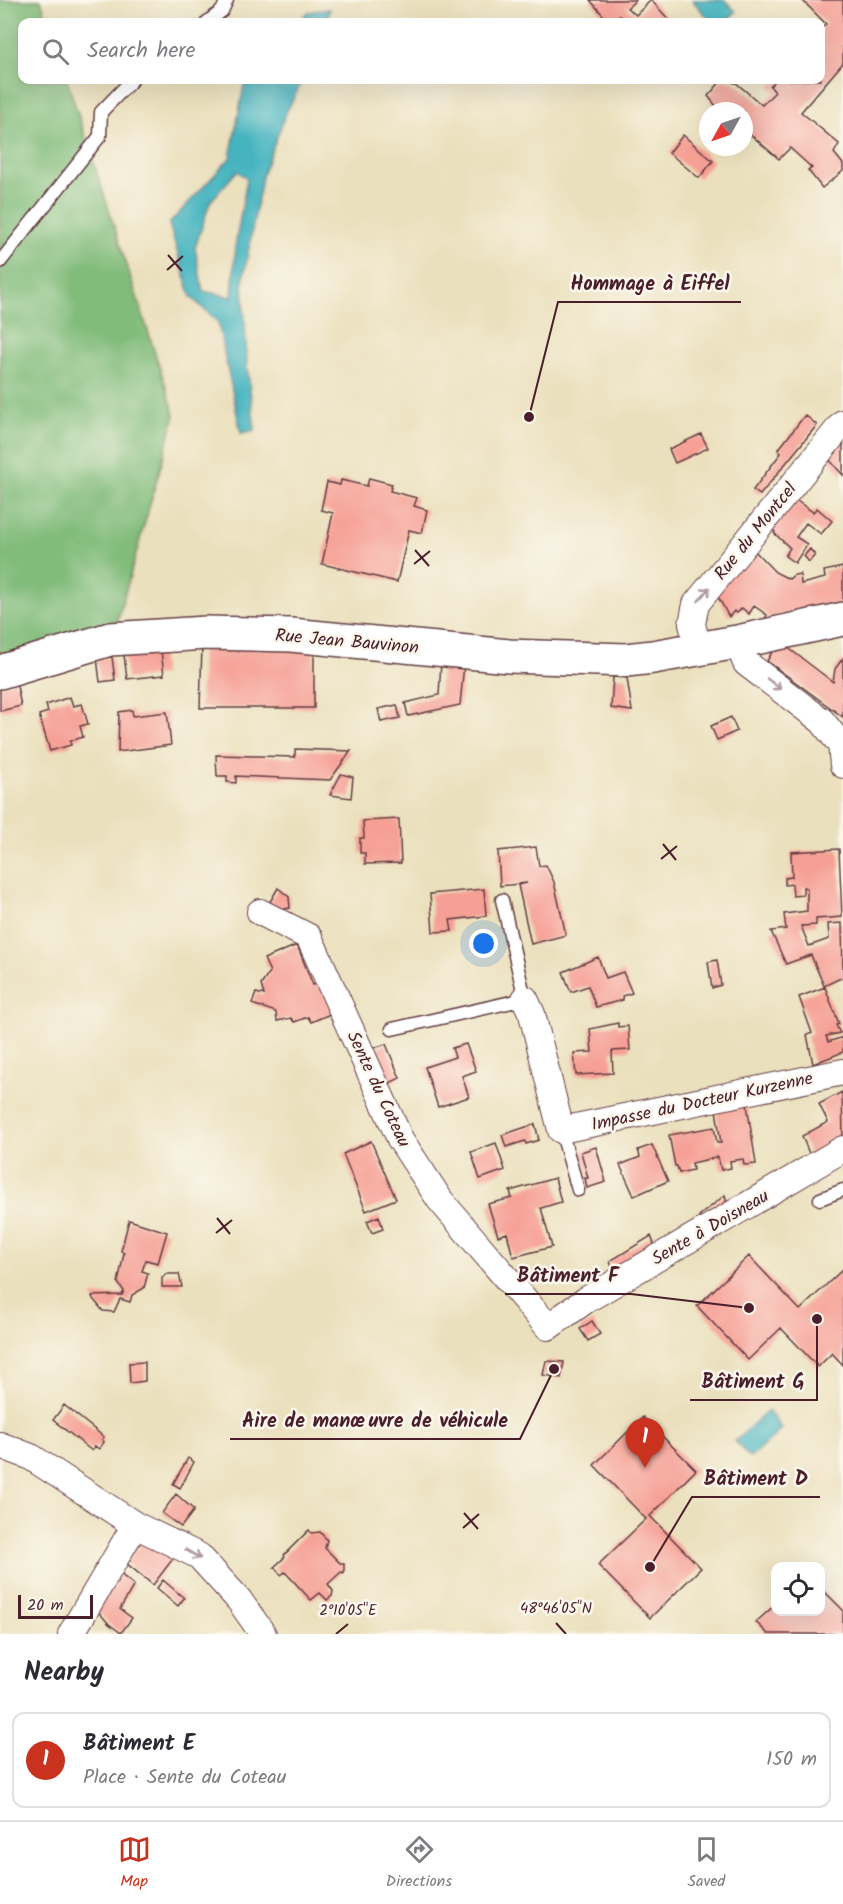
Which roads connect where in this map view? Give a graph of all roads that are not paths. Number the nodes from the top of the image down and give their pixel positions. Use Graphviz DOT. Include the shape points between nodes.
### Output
graph roads {
  1 [pos="226,0"];
  2 [pos="212,18"];
  3 [pos="128,84"];
  4 [pos="0,262"];
  5 [pos="843,423"];
  6 [pos="843,619"];
  7 [pos="737,642"];
  8 [pos="698,648"];
  9 [pos="0,672"];
  10 [pos="843,765"];
  11 [pos="501,900"];
  12 [pos="260,912"];
  13 [pos="525,999"];
  14 [pos="392,1029"];
  15 [pos="843,1072"];
  16 [pos="561,1130"];
  17 [pos="843,1149"];
  18 [pos="578,1190"];
  19 [pos="843,1190"];
  20 [pos="820,1199"];
  21 [pos="548,1327"];
  22 [pos="0,1445"];
  23 [pos="135,1525"];
  24 [pos="71,1634"];
  25 [pos="263,1634"];
  1 -- 2 [label="lane" via="222,11"];
  3 -- 4 [label="lane" via="101,112 100,136"];
  8 -- 5 [label="street, Rue du Montcel, one-way" via="692,624 696,604"];
  6 -- 7 [label="main road, Rue Jean Bauvinon"];
  7 -- 8 [label="main road, Rue Jean Bauvinon"];
  7 -- 10 [label="street, one-way" via="746,663 822,721 841,745"];
  8 -- 9 [label="main road, Rue Jean Bauvinon" via="626,660 509,656 291,635 206,633 110,639"];
  11 -- 13 [label="lane"];
  12 -- 21 [label="street, Sente du Coteau" via="309,937 400,1139 440,1200"];
  13 -- 14 [label="lane"];
  13 -- 16 [label="street"];
  15 -- 16 [label="street, Impasse du Docteur Kurzenne"];
  16 -- 18 [label="lane"];
  17 -- 21 [label="street, Sente à Doisneau" via="586,1300"];
  19 -- 20 [label="lane"];
  22 -- 23 [label="street" via="31,1457"];
  23 -- 24 [label="street"];
  23 -- 25 [label="street, one-way" via="199,1556 239,1599"];
}
